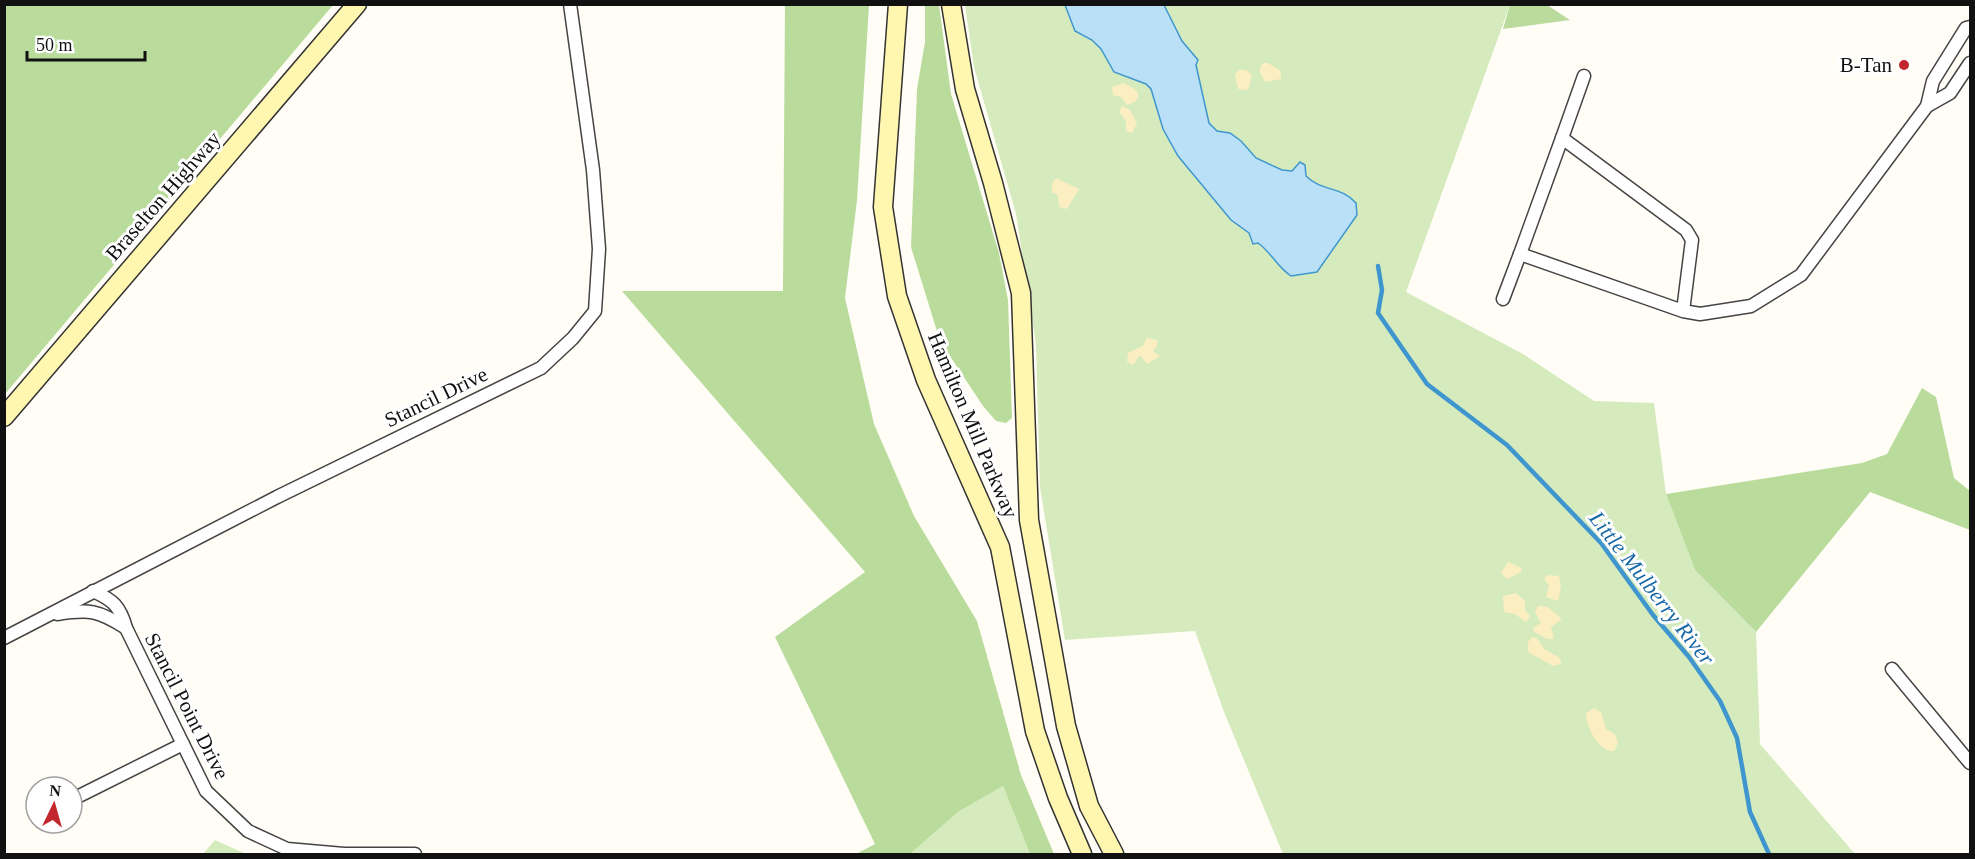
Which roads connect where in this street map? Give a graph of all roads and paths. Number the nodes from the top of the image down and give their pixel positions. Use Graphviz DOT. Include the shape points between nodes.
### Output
graph roads {
  1 [pos="357,4"];
  2 [pos="570,4"];
  3 [pos="898,4"];
  4 [pos="951,4"];
  5 [pos="1971,27"];
  6 [pos="1971,63"];
  7 [pos="1584,76"];
  8 [pos="1927,106"];
  9 [pos="1562,138"];
  10 [pos="1520,254"];
  11 [pos="1503,299"];
  12 [pos="1683,310"];
  13 [pos="4,417"];
  14 [pos="93,591"];
  15 [pos="46,616"];
  16 [pos="126,628"];
  17 [pos="4,638"];
  18 [pos="1892,669"];
  19 [pos="183,744"];
  20 [pos="1971,763"];
  21 [pos="84,794"];
  22 [pos="378,854"];
  23 [pos="415,855"];
  24 [pos="1082,855"];
  25 [pos="1114,855"];
  1 -- 13 [label="street, Braselton Highway"];
  2 -- 14 [label="street, Stancil Drive" via="593,170 599,249 595,312 541,368"];
  3 -- 24 [label="street, Hamilton Mill Parkway" via="883,207 897,296 926,380 1000,547 1035,732"];
  4 -- 25 [label="street, Hamilton Mill Parkway" via="966,89 1021,293 1029,520 1066,726 1089,806"];
  5 -- 8 [label="street" via="1966,28 1933,81"];
  6 -- 8 [label="street" via="1950,93"];
  7 -- 9 [label="street"];
  8 -- 12 [label="street" via="1801,275 1751,306 1700,314"];
  9 -- 10 [label="street"];
  9 -- 12 [label="street" via="1686,230 1692,240"];
  10 -- 11 [label="street"];
  10 -- 12 [label="street"];
  14 -- 15 [label="street, Stancil Drive"];
  14 -- 16 [label="street, Stancil Point Drive" via="113,600 121,610"];
  15 -- 16 [label="street, Stancil Point Drive" via="86,610 104,614"];
  15 -- 17 [label="street, Stancil Drive"];
  16 -- 19 [label="street, Stancil Point Drive"];
  18 -- 20 [label="street"];
  19 -- 21 [label="street"];
  19 -- 22 [label="street, Stancil Point Drive" via="206,791 248,831 287,849"];
  22 -- 23 [label="street, Stancil Point Drive"];
}
